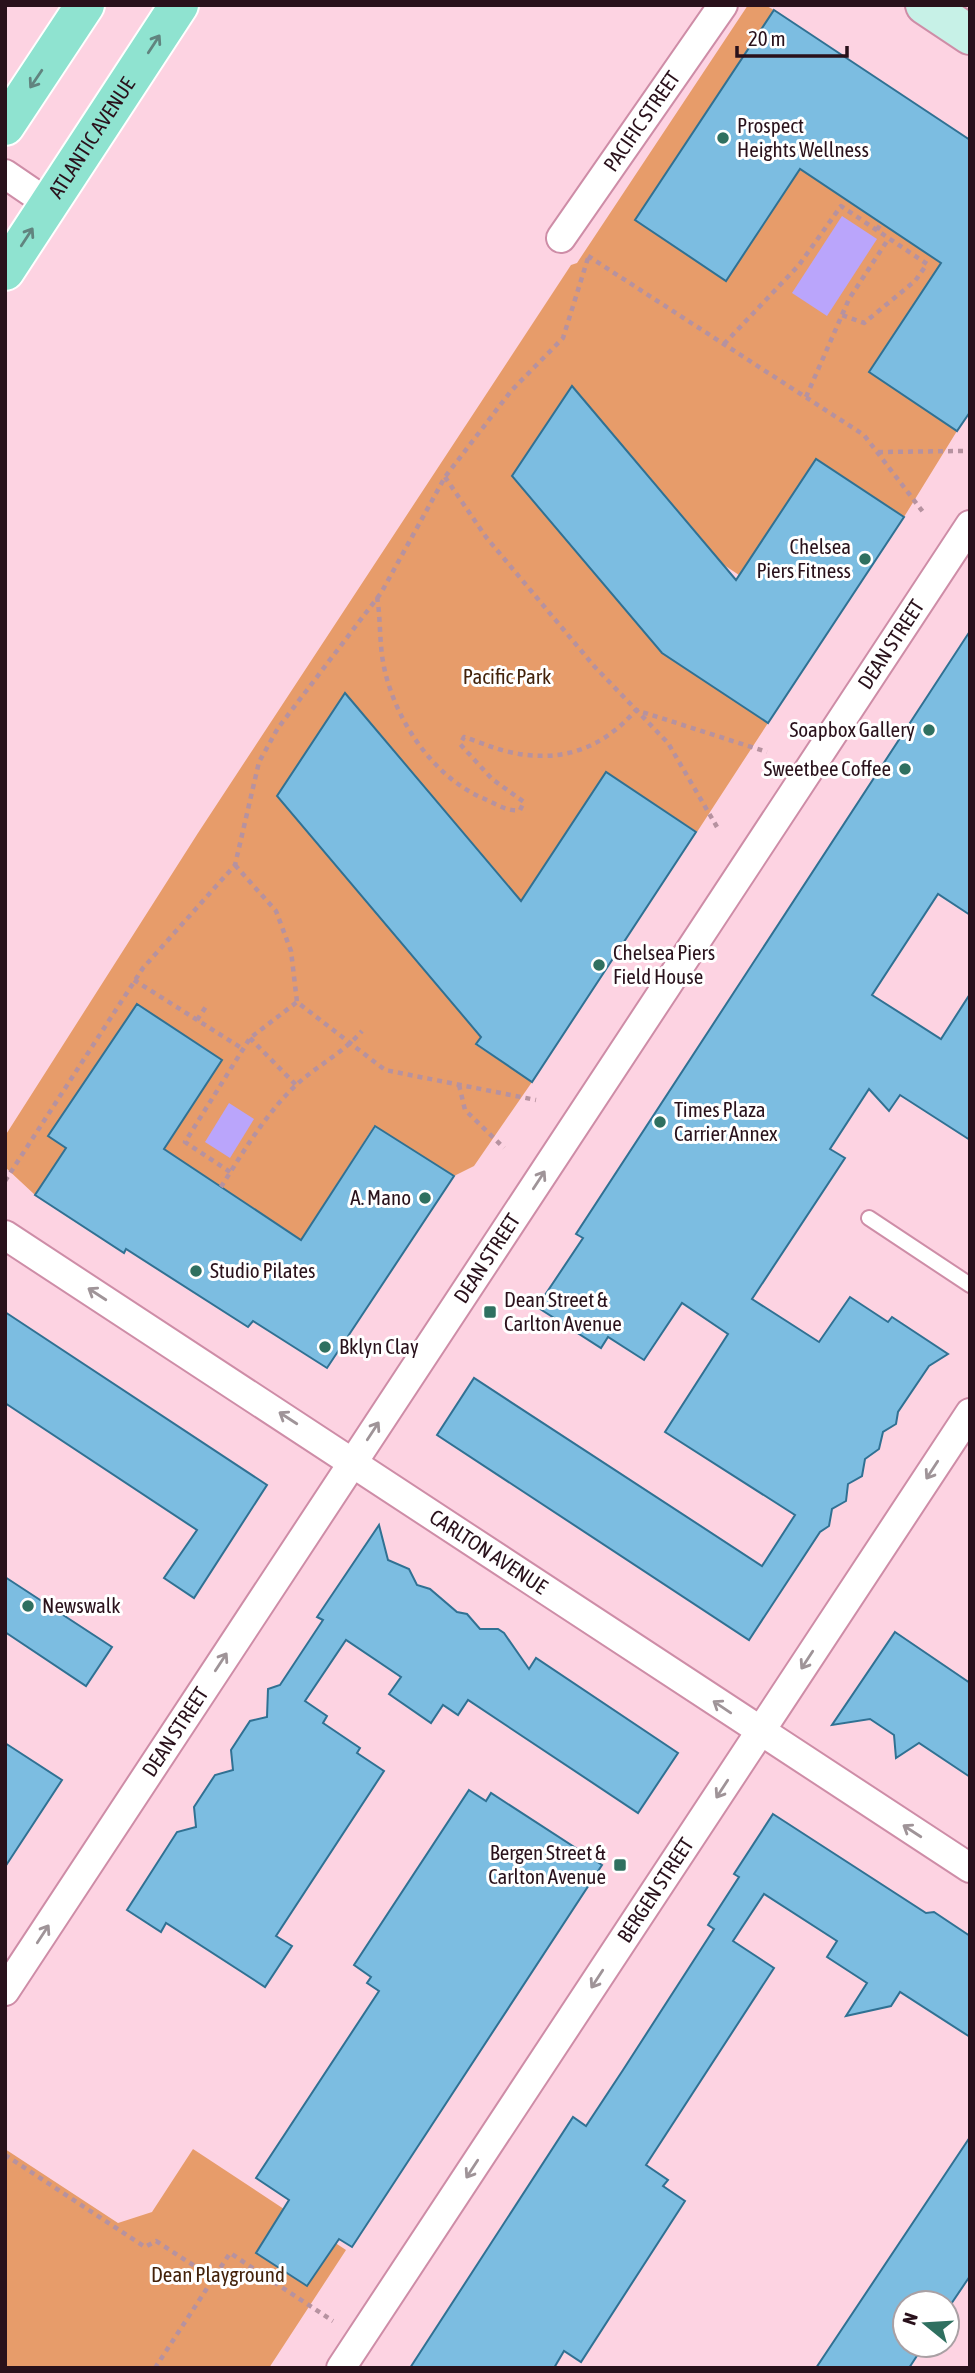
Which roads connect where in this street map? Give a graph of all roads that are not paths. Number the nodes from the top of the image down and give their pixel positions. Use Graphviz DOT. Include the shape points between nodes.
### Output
graph roads {
  1 [pos="85,5"];
  2 [pos="179,5"];
  3 [pos="723,5"];
  4 [pos="925,5"];
  5 [pos="970,35"];
  6 [pos="5,125"];
  7 [pos="5,174"];
  8 [pos="49,204"];
  9 [pos="561,239"];
  10 [pos="5,271"];
  11 [pos="970,525"];
  12 [pos="869,1218"];
  13 [pos="5,1235"];
  14 [pos="970,1285"];
  15 [pos="970,1413"];
  16 [pos="354,1461"];
  17 [pos="760,1732"];
  18 [pos="970,1868"];
  19 [pos="5,1991"];
  20 [pos="341,2368"];
  1 -- 6 [label="main road, one-way"];
  8 -- 2 [label="main road, ATLANTIC AVENUE, one-way"];
  3 -- 9 [label="street, PACIFIC STREET"];
  4 -- 5 [label="main road"];
  7 -- 8 [label="street"];
  10 -- 8 [label="main road, ATLANTIC AVENUE, one-way"];
  16 -- 11 [label="street, DEAN STREET, one-way"];
  12 -- 14 [label="lane"];
  16 -- 13 [label="street, CARLTON AVENUE, one-way"];
  15 -- 17 [label="street, BERGEN STREET, one-way"];
  17 -- 16 [label="street, CARLTON AVENUE, one-way"];
  19 -- 16 [label="street, DEAN STREET, one-way"];
  18 -- 17 [label="street, CARLTON AVENUE, one-way"];
  17 -- 20 [label="street, BERGEN STREET, one-way"];
}
